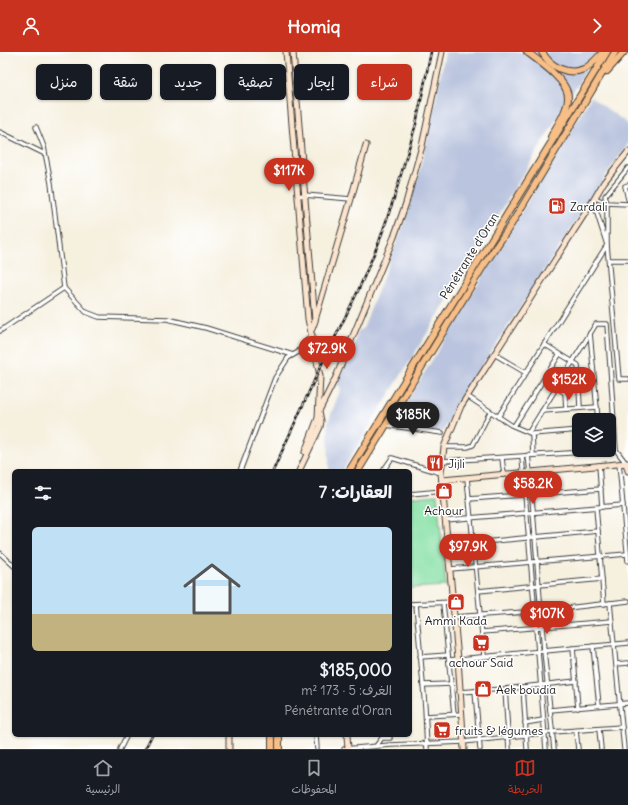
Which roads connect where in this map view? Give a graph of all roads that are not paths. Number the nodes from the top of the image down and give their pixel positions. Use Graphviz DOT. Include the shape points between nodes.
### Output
graph roads {
  1 [pos="286,52"];
  2 [pos="292,52"];
  3 [pos="442,52"];
  4 [pos="527,52"];
  5 [pos="542,52"];
  6 [pos="603,52"];
  7 [pos="608,52"];
  8 [pos="615,52"];
  9 [pos="624,52"];
  10 [pos="592,89"];
  11 [pos="36,127"];
  12 [pos="0,132"];
  13 [pos="366,145"];
  14 [pos="628,152"];
  15 [pos="45,154"];
  16 [pos="628,168"];
  17 [pos="527,182"];
  18 [pos="628,185"];
  19 [pos="304,195"];
  20 [pos="298,196"];
  21 [pos="351,199"];
  22 [pos="594,199"];
  23 [pos="628,199"];
  24 [pos="606,203"];
  25 [pos="628,204"];
  26 [pos="608,245"];
  27 [pos="609,260"];
  28 [pos="628,260"];
  29 [pos="64,288"];
  30 [pos="315,320"];
  31 [pos="0,331"];
  32 [pos="312,332"];
  33 [pos="590,333"];
  34 [pos="544,344"];
  35 [pos="315,350"];
  36 [pos="300,351"];
  37 [pos="293,354"];
  38 [pos="494,354"];
  39 [pos="559,355"];
  40 [pos="572,363"];
  41 [pos="526,373"];
  42 [pos="628,379"];
  43 [pos="556,387"];
  44 [pos="467,396"];
  45 [pos="597,407"];
  46 [pos="580,408"];
  47 [pos="566,409"];
  48 [pos="319,411"];
  49 [pos="542,411"];
  50 [pos="490,412"];
  51 [pos="597,413"];
  52 [pos="613,413"];
  53 [pos="498,417"];
  54 [pos="386,426"];
  55 [pos="514,426"];
  56 [pos="572,430"];
  57 [pos="442,433"];
  58 [pos="530,433"];
  59 [pos="444,447"];
  60 [pos="616,450"];
  61 [pos="572,452"];
  62 [pos="533,455"];
  63 [pos="522,456"];
  64 [pos="528,456"];
  65 [pos="502,458"];
  66 [pos="442,461"];
  67 [pos="627,463"];
  68 [pos="619,464"];
  69 [pos="599,466"];
  70 [pos="241,469"];
  71 [pos="299,469"];
  72 [pos="349,469"];
  73 [pos="359,469"];
  74 [pos="384,469"];
  75 [pos="628,471"];
  76 [pos="530,472"];
  77 [pos="441,473"];
  78 [pos="523,473"];
  79 [pos="504,475"];
  80 [pos="467,478"];
  81 [pos="442,480"];
  82 [pos="601,489"];
  83 [pos="443,492"];
  84 [pos="412,494"];
  85 [pos="532,494"];
  86 [pos="525,495"];
  87 [pos="470,499"];
  88 [pos="623,505"];
  89 [pos="596,507"];
  90 [pos="602,507"];
  91 [pos="533,513"];
  92 [pos="527,514"];
  93 [pos="471,518"];
  94 [pos="445,520"];
  95 [pos="598,531"];
  96 [pos="536,537"];
  97 [pos="528,538"];
  98 [pos="473,543"];
  99 [pos="0,553"];
  100 [pos="627,554"];
  101 [pos="600,556"];
  102 [pos="537,561"];
  103 [pos="628,561"];
  104 [pos="530,562"];
  105 [pos="12,564"];
  106 [pos="475,567"];
  107 [pos="450,569"];
  108 [pos="602,579"];
  109 [pos="533,586"];
  110 [pos="539,586"];
  111 [pos="478,591"];
  112 [pos="628,601"];
  113 [pos="452,602"];
  114 [pos="443,603"];
  115 [pos="610,603"];
  116 [pos="412,604"];
  117 [pos="416,604"];
  118 [pos="604,604"];
  119 [pos="541,610"];
  120 [pos="535,611"];
  121 [pos="480,616"];
  122 [pos="454,617"];
  123 [pos="612,621"];
  124 [pos="542,628"];
  125 [pos="536,629"];
  126 [pos="482,632"];
  127 [pos="628,643"];
  128 [pos="614,644"];
  129 [pos="593,646"];
  130 [pos="573,648"];
  131 [pos="538,651"];
  132 [pos="544,651"];
  133 [pos="448,655"];
  134 [pos="484,656"];
  135 [pos="420,657"];
  136 [pos="458,659"];
  137 [pos="449,660"];
  138 [pos="628,663"];
  139 [pos="616,664"];
  140 [pos="576,681"];
  141 [pos="451,684"];
  142 [pos="423,685"];
  143 [pos="541,685"];
  144 [pos="548,685"];
  145 [pos="523,687"];
  146 [pos="504,689"];
  147 [pos="475,691"];
  148 [pos="460,692"];
  149 [pos="620,703"];
  150 [pos="628,703"];
  151 [pos="599,705"];
  152 [pos="578,708"];
  153 [pos="550,710"];
  154 [pos="454,714"];
  155 [pos="461,714"];
  156 [pos="426,716"];
  157 [pos="543,720"];
  158 [pos="525,723"];
  159 [pos="622,727"];
  160 [pos="599,729"];
  161 [pos="576,731"];
  162 [pos="552,732"];
  163 [pos="544,733"];
  164 [pos="526,735"];
  165 [pos="126,737"];
  166 [pos="229,737"];
  167 [pos="272,737"];
  168 [pos="279,737"];
  169 [pos="316,737"];
  170 [pos="347,737"];
  171 [pos="386,737"];
  172 [pos="508,737"];
  173 [pos="479,740"];
  174 [pos="463,742"];
  175 [pos="623,742"];
  176 [pos="628,742"];
  177 [pos="426,743"];
  178 [pos="376,746"];
  179 [pos="390,746"];
  180 [pos="120,749"];
  181 [pos="229,749"];
  182 [pos="272,749"];
  183 [pos="279,749"];
  184 [pos="317,749"];
  185 [pos="344,749"];
  186 [pos="348,749"];
  187 [pos="427,749"];
  188 [pos="464,749"];
  189 [pos="480,749"];
  190 [pos="509,749"];
  191 [pos="527,749"];
  192 [pos="546,749"];
  193 [pos="554,749"];
  194 [pos="578,749"];
  195 [pos="601,749"];
  196 [pos="624,749"];
  1 -- 20 [label="street"];
  2 -- 19 [label="street"];
  3 -- 48 [label="street" via="422,146 406,203 336,377"];
  4 -- 17 [label="highway" via="560,80 568,97 564,112"];
  5 -- 6 [label="highway" via="550,64 571,71 590,66"];
  7 -- 17 [label="highway, Pénétrante d'Oran"];
  8 -- 10 [label="highway, Pénétrante d'Oran"];
  9 -- 10 [label="highway"];
  10 -- 54 [label="highway, Pénétrante d'Oran"];
  11 -- 15 [label="street"];
  12 -- 15 [label="street"];
  13 -- 21 [label="street"];
  14 -- 22 [label="street"];
  15 -- 29 [label="street"];
  16 -- 24 [label="street" via="605,196"];
  17 -- 72 [label="highway, Pénétrante d'Oran"];
  18 -- 23 [label="street" via="625,186"];
  19 -- 20 [label="street"];
  19 -- 21 [label="street"];
  19 -- 30 [label="street"];
  20 -- 32 [label="street" via="308,319"];
  21 -- 30 [label="street"];
  22 -- 24 [label="street"];
  22 -- 26 [label="street"];
  22 -- 38 [label="street"];
  24 -- 25 [label="street"];
  24 -- 26 [label="street"];
  26 -- 27 [label="street"];
  26 -- 34 [label="street"];
  27 -- 28 [label="street"];
  27 -- 42 [label="street" via="619,379"];
  29 -- 31 [label="street"];
  29 -- 37 [label="street" via="78,304 99,317 167,319"];
  30 -- 32 [label="street"];
  32 -- 35 [label="street"];
  32 -- 36 [label="street"];
  33 -- 40 [label="street"];
  33 -- 45 [label="street"];
  33 -- 52 [label="street" via="596,324 607,324"];
  34 -- 39 [label="street"];
  34 -- 41 [label="street"];
  35 -- 36 [label="street"];
  35 -- 48 [label="street" via="320,376"];
  36 -- 37 [label="street"];
  37 -- 70 [label="street" via="275,378"];
  38 -- 41 [label="street"];
  38 -- 44 [label="street"];
  39 -- 40 [label="street"];
  39 -- 55 [label="street"];
  40 -- 43 [label="street"];
  40 -- 46 [label="street" via="578,366"];
  41 -- 53 [label="street"];
  43 -- 47 [label="street" via="565,393"];
  43 -- 49 [label="street"];
  44 -- 50 [label="street"];
  44 -- 59 [label="street"];
  45 -- 46 [label="street"];
  45 -- 51 [label="street"];
  46 -- 47 [label="street"];
  47 -- 49 [label="street"];
  48 -- 71 [label="street" via="320,427"];
  49 -- 58 [label="street"];
  50 -- 53 [label="street"];
  50 -- 59 [label="street" via="473,445"];
  53 -- 55 [label="street"];
  54 -- 57 [label="street"];
  54 -- 73 [label="highway, Pénétrante d'Oran"];
  55 -- 58 [label="street"];
  56 -- 58 [label="street"];
  58 -- 62 [label="street"];
  59 -- 66 [label="street"];
  60 -- 67 [label="street"];
  61 -- 62 [label="street"];
  62 -- 64 [label="street"];
  63 -- 64 [label="street"];
  63 -- 65 [label="street"];
  63 -- 78 [label="street"];
  64 -- 76 [label="street"];
  65 -- 66 [label="street"];
  65 -- 79 [label="street"];
  66 -- 77 [label="street"];
  67 -- 68 [label="street"];
  67 -- 75 [label="street"];
  68 -- 69 [label="street"];
  68 -- 88 [label="street"];
  69 -- 76 [label="street"];
  69 -- 82 [label="street"];
  74 -- 77 [label="street" via="392,458"];
  76 -- 78 [label="street"];
  76 -- 85 [label="street"];
  77 -- 81 [label="street"];
  78 -- 79 [label="street"];
  78 -- 86 [label="street"];
  79 -- 80 [label="street"];
  80 -- 81 [label="street"];
  80 -- 87 [label="street"];
  81 -- 83 [label="street"];
  82 -- 85 [label="street"];
  82 -- 90 [label="street"];
  83 -- 84 [label="street"];
  83 -- 94 [label="street"];
  85 -- 86 [label="street"];
  85 -- 91 [label="street"];
  86 -- 87 [label="street"];
  86 -- 92 [label="street"];
  87 -- 93 [label="street"];
  88 -- 90 [label="street"];
  88 -- 100 [label="street"];
  89 -- 90 [label="street"];
  89 -- 91 [label="street"];
  89 -- 95 [label="street"];
  91 -- 92 [label="street"];
  91 -- 96 [label="street"];
  92 -- 93 [label="street"];
  92 -- 97 [label="street"];
  93 -- 94 [label="street"];
  93 -- 98 [label="street"];
  94 -- 107 [label="street"];
  95 -- 96 [label="street"];
  95 -- 101 [label="street"];
  96 -- 97 [label="street"];
  96 -- 102 [label="street"];
  97 -- 98 [label="street"];
  97 -- 104 [label="street"];
  98 -- 106 [label="street"];
  99 -- 105 [label="street"];
  100 -- 101 [label="street"];
  100 -- 103 [label="street"];
  101 -- 102 [label="street"];
  101 -- 108 [label="street"];
  102 -- 104 [label="street"];
  102 -- 110 [label="street"];
  104 -- 106 [label="street"];
  104 -- 109 [label="street"];
  106 -- 107 [label="street"];
  106 -- 111 [label="street"];
  107 -- 113 [label="street"];
  108 -- 110 [label="street"];
  108 -- 118 [label="street"];
  109 -- 110 [label="street"];
  109 -- 111 [label="street"];
  109 -- 120 [label="street"];
  110 -- 119 [label="street"];
  111 -- 121 [label="street"];
  112 -- 115 [label="street"];
  113 -- 114 [label="street"];
  113 -- 122 [label="street"];
  114 -- 117 [label="street"];
  114 -- 133 [label="street"];
  115 -- 118 [label="street"];
  115 -- 123 [label="street"];
  116 -- 117 [label="street"];
  117 -- 135 [label="street"];
  118 -- 119 [label="street"];
  119 -- 120 [label="street"];
  119 -- 124 [label="street"];
  120 -- 121 [label="street"];
  120 -- 125 [label="street"];
  121 -- 122 [label="street"];
  121 -- 126 [label="street"];
  122 -- 136 [label="street"];
  123 -- 124 [label="street"];
  123 -- 128 [label="street"];
  124 -- 125 [label="street"];
  124 -- 132 [label="street"];
  125 -- 126 [label="street"];
  125 -- 131 [label="street"];
  126 -- 134 [label="street"];
  127 -- 128 [label="street"];
  128 -- 129 [label="street"];
  128 -- 139 [label="street"];
  129 -- 130 [label="street"];
  129 -- 151 [label="street"];
  130 -- 132 [label="street"];
  130 -- 140 [label="street"];
  131 -- 132 [label="street"];
  131 -- 134 [label="street"];
  131 -- 143 [label="street"];
  132 -- 144 [label="street"];
  133 -- 135 [label="street"];
  133 -- 137 [label="street"];
  134 -- 136 [label="street"];
  135 -- 142 [label="street"];
  136 -- 137 [label="street"];
  136 -- 148 [label="street"];
  137 -- 141 [label="street"];
  138 -- 139 [label="street"];
  139 -- 149 [label="street"];
  140 -- 144 [label="street"];
  140 -- 152 [label="street"];
  141 -- 142 [label="street"];
  141 -- 154 [label="street"];
  142 -- 156 [label="street"];
  143 -- 144 [label="street"];
  143 -- 145 [label="street"];
  143 -- 157 [label="street"];
  144 -- 153 [label="street"];
  145 -- 146 [label="street"];
  145 -- 158 [label="street"];
  146 -- 147 [label="street"];
  146 -- 172 [label="street"];
  147 -- 148 [label="street"];
  147 -- 173 [label="street"];
  148 -- 155 [label="street"];
  149 -- 150 [label="street"];
  149 -- 151 [label="street"];
  149 -- 159 [label="street"];
  151 -- 152 [label="street"];
  152 -- 153 [label="street"];
  153 -- 162 [label="street"];
  154 -- 155 [label="street"];
  154 -- 156 [label="street"];
  155 -- 174 [label="street"];
  156 -- 177 [label="street"];
  157 -- 158 [label="street"];
  157 -- 163 [label="street"];
  158 -- 164 [label="street"];
  159 -- 160 [label="street"];
  159 -- 175 [label="street"];
  160 -- 161 [label="street"];
  160 -- 195 [label="street"];
  161 -- 162 [label="street"];
  161 -- 194 [label="street"];
  162 -- 163 [label="street"];
  162 -- 193 [label="street"];
  163 -- 164 [label="street"];
  163 -- 192 [label="street"];
  164 -- 172 [label="street"];
  164 -- 191 [label="street"];
  165 -- 180 [label="street"];
  166 -- 181 [label="street"];
  167 -- 182 [label="highway"];
  168 -- 183 [label="highway"];
  169 -- 184 [label="street"];
  170 -- 186 [label="street"];
  171 -- 178 [label="street"];
  172 -- 173 [label="street"];
  172 -- 190 [label="street"];
  173 -- 174 [label="street"];
  173 -- 189 [label="street"];
  174 -- 177 [label="street"];
  174 -- 188 [label="street"];
  175 -- 176 [label="street"];
  175 -- 196 [label="street"];
  177 -- 179 [label="street"];
  177 -- 187 [label="street"];
  178 -- 179 [label="street"];
  178 -- 186 [label="street"];
  185 -- 186 [label="street"];
}
